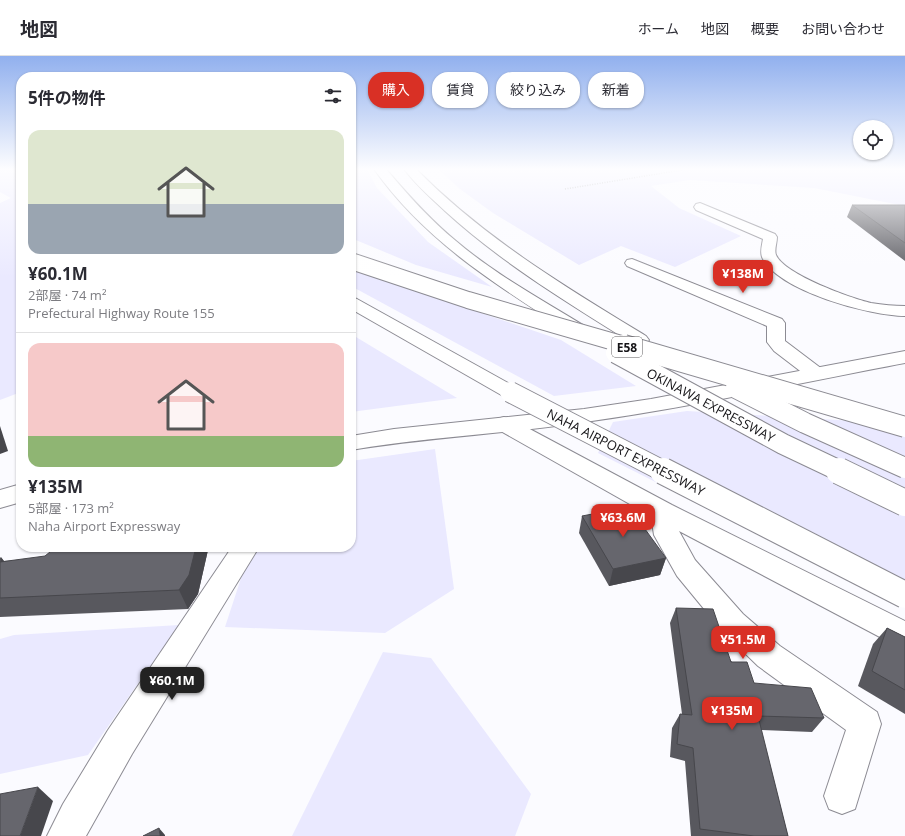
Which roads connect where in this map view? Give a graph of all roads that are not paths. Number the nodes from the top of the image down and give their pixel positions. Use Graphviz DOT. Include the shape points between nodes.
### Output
graph roads {
  1 [pos="413,205"];
  2 [pos="445,205"];
  3 [pos="700,206"];
  4 [pos="356,263"];
  5 [pos="632,263"];
  6 [pos="356,305"];
  7 [pos="905,311"];
  8 [pos="905,357"];
  9 [pos="815,373"];
  10 [pos="504,424"];
  11 [pos="905,427"];
  12 [pos="356,442"];
  13 [pos="905,468"];
  14 [pos="16,494"];
  15 [pos="0,499"];
  16 [pos="905,503"];
  17 [pos="663,512"];
  18 [pos="242,552"];
  19 [pos="905,594"];
  20 [pos="905,636"];
  21 [pos="842,796"];
  22 [pos="66,836"];
  1 -- 16 [label="main road, OKINAWA EXPRESSWAY / E58, bridge" via="462,253 616,354 783,444"];
  2 -- 13 [label="main road, OKINAWA EXPRESSWAY / E58, bridge" via="466,224 568,295 640,340 805,423"];
  3 -- 7 [label="main road" via="770,237 770,257 796,279 826,293 861,304 883,310"];
  4 -- 11 [label="main road, E58, bridge" via="468,300"];
  5 -- 9 [label="main road" via="776,323 776,342"];
  6 -- 19 [label="main road, NAHA AIRPORT EXPRESSWAY, bridge" via="510,392"];
  8 -- 9 [label="main road"];
  9 -- 10 [label="main road" via="584,416"];
  10 -- 12 [label="main road"];
  10 -- 17 [label="main road"];
  14 -- 15 [label="main road"];
  17 -- 20 [label="main road"];
  17 -- 21 [label="main road" via="667,535 686,568 733,623 769,656 865,724"];
  18 -- 22 [label="main road" via="87,796"];
}
